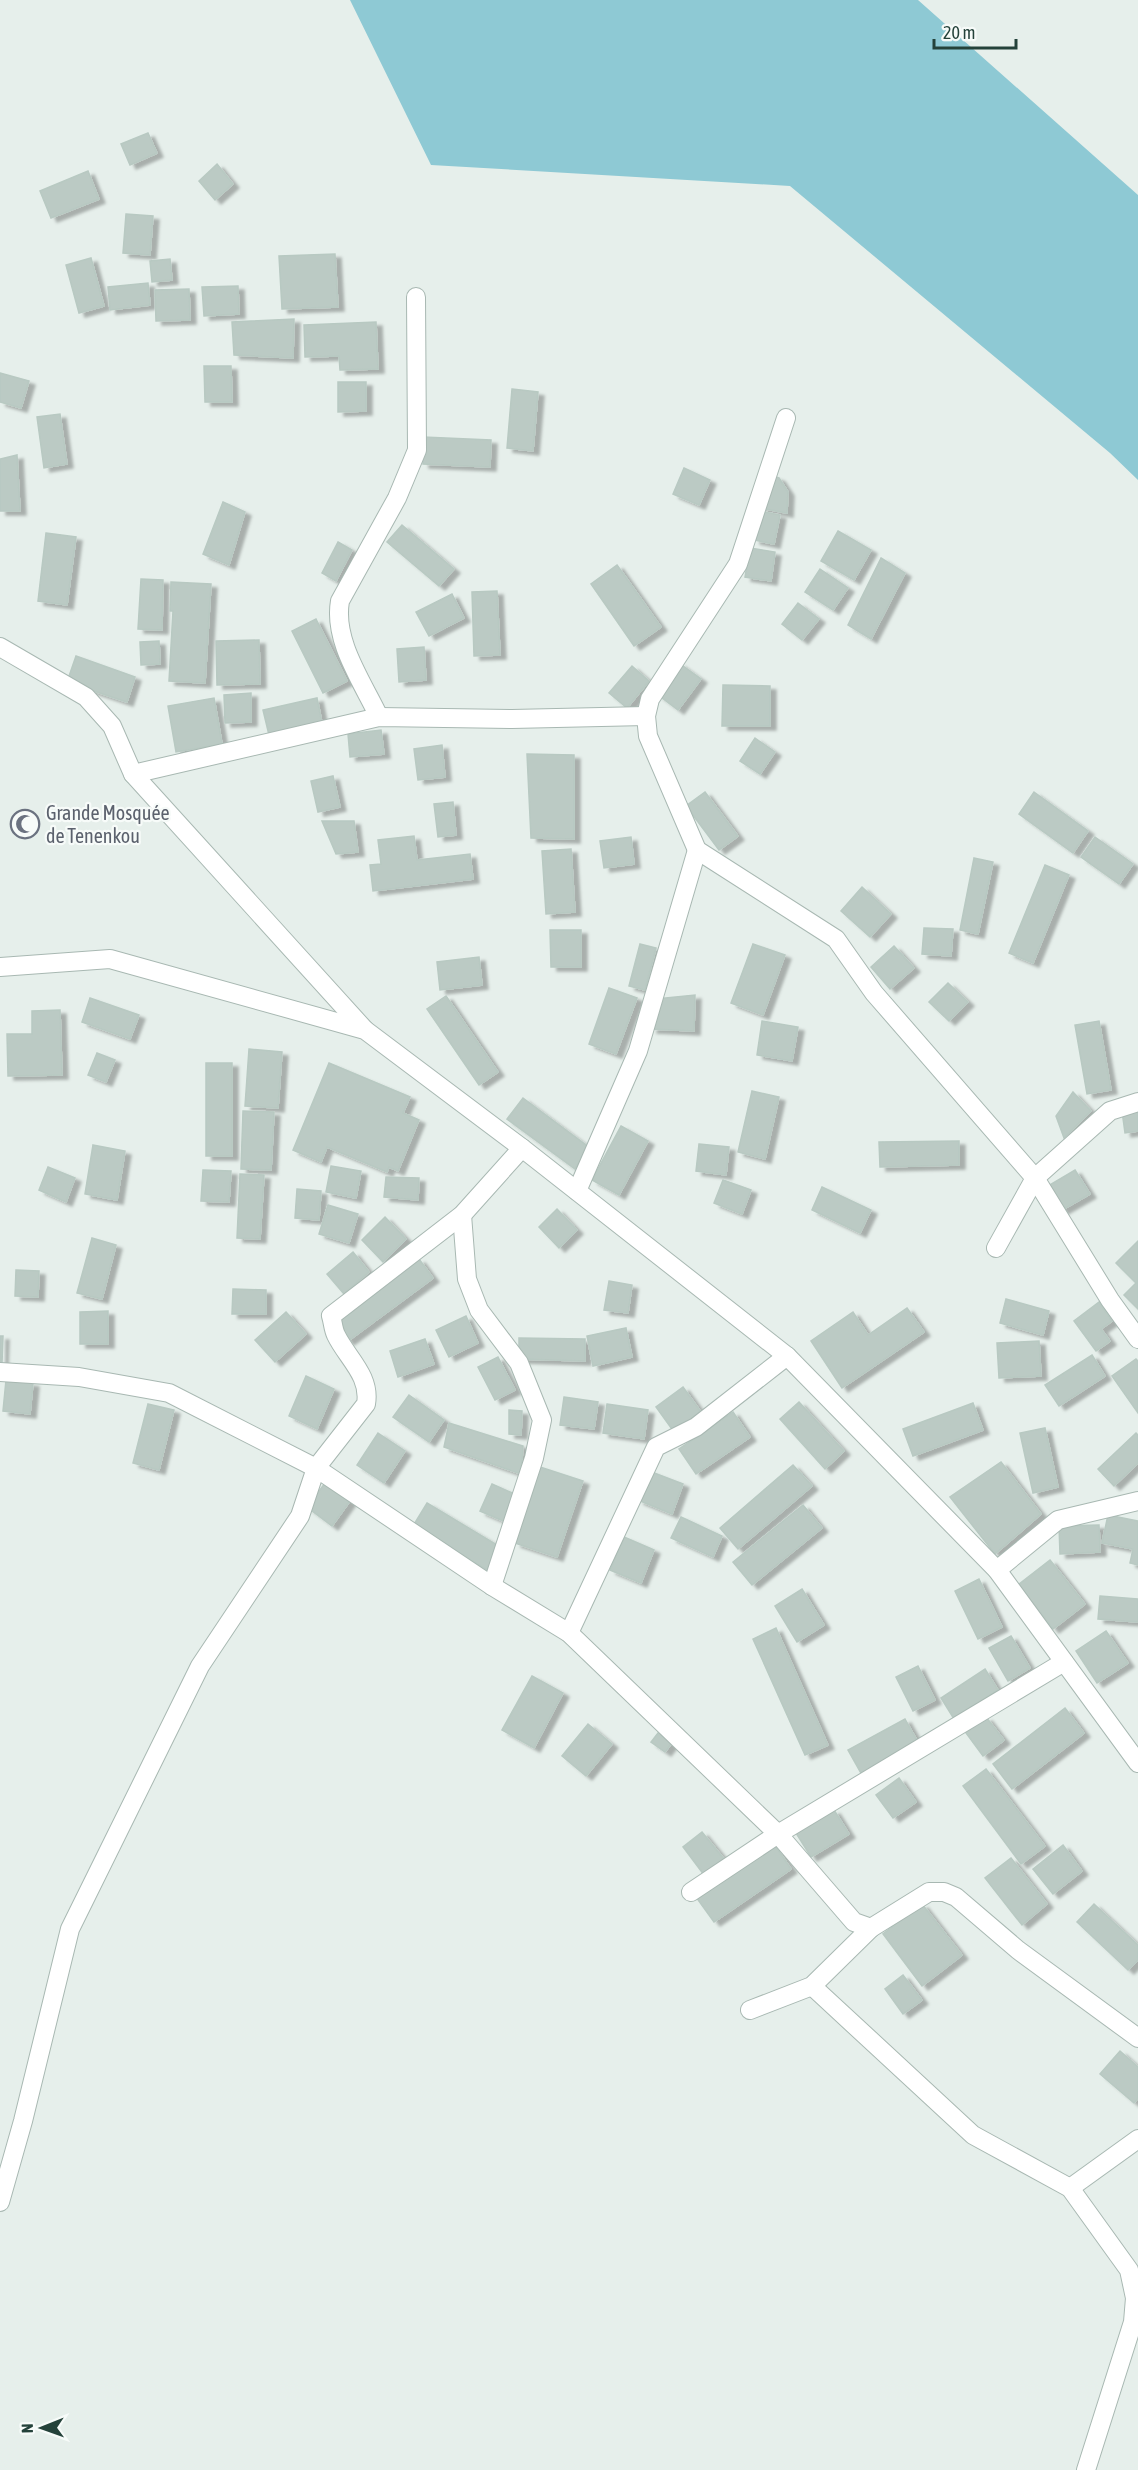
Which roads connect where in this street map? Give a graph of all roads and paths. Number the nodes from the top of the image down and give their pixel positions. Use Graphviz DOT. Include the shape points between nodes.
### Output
graph roads {
  1 [pos="416,297"];
  2 [pos="786,418"];
  3 [pos="0,647"];
  4 [pos="646,716"];
  5 [pos="378,717"];
  6 [pos="133,774"];
  7 [pos="697,850"];
  8 [pos="0,967"];
  9 [pos="365,1030"];
  10 [pos="1138,1102"];
  11 [pos="522,1148"];
  12 [pos="1035,1178"];
  13 [pos="577,1191"];
  14 [pos="462,1215"];
  15 [pos="996,1248"];
  16 [pos="1138,1339"];
  17 [pos="787,1356"];
  18 [pos="0,1372"];
  19 [pos="316,1468"];
  20 [pos="1138,1501"];
  21 [pos="996,1570"];
  22 [pos="492,1586"];
  23 [pos="569,1634"];
  24 [pos="1064,1662"];
  25 [pos="1138,1763"];
  26 [pos="778,1834"];
  27 [pos="691,1892"];
  28 [pos="871,1928"];
  29 [pos="812,1986"];
  30 [pos="750,2010"];
  31 [pos="1138,2038"];
  32 [pos="1138,2139"];
  33 [pos="1070,2188"];
  34 [pos="0,2202"];
  35 [pos="1086,2470"];
  1 -- 5 [label="street" via="417,450 397,498 340,601 337,617 341,637"];
  2 -- 4 [label="street" via="738,564 650,699"];
  3 -- 6 [label="street" via="86,697 112,726"];
  4 -- 5 [label="street"];
  4 -- 7 [label="street" via="648,736"];
  5 -- 6 [label="street"];
  6 -- 9 [label="street"];
  7 -- 12 [label="street" via="836,939 874,993"];
  7 -- 13 [label="street" via="638,1051"];
  8 -- 9 [label="street" via="110,959"];
  9 -- 11 [label="street"];
  10 -- 12 [label="street" via="1110,1111"];
  11 -- 13 [label="street"];
  11 -- 14 [label="street"];
  12 -- 15 [label="street"];
  12 -- 16 [label="street"];
  13 -- 17 [label="street"];
  14 -- 19 [label="street" via="331,1316 335,1334 368,1392 366,1404"];
  14 -- 22 [label="street" via="467,1279 479,1310 519,1362 542,1420 534,1458"];
  17 -- 21 [label="street"];
  17 -- 23 [label="street" via="696,1427 656,1447"];
  18 -- 19 [label="street" via="79,1377 169,1393"];
  19 -- 22 [label="street"];
  19 -- 34 [label="street" via="300,1516 200,1666 69,1929"];
  20 -- 21 [label="street" via="1058,1520"];
  21 -- 24 [label="street"];
  22 -- 23 [label="street"];
  23 -- 26 [label="street"];
  24 -- 25 [label="street"];
  24 -- 26 [label="street"];
  26 -- 27 [label="street"];
  26 -- 28 [label="street" via="854,1922"];
  28 -- 29 [label="street"];
  28 -- 31 [label="street" via="929,1892 944,1892 956,1897 1018,1950"];
  29 -- 30 [label="street"];
  29 -- 33 [label="street" via="974,2135"];
  32 -- 33 [label="street"];
  33 -- 35 [label="street" via="1129,2270 1135,2298 1133,2322"];
}
